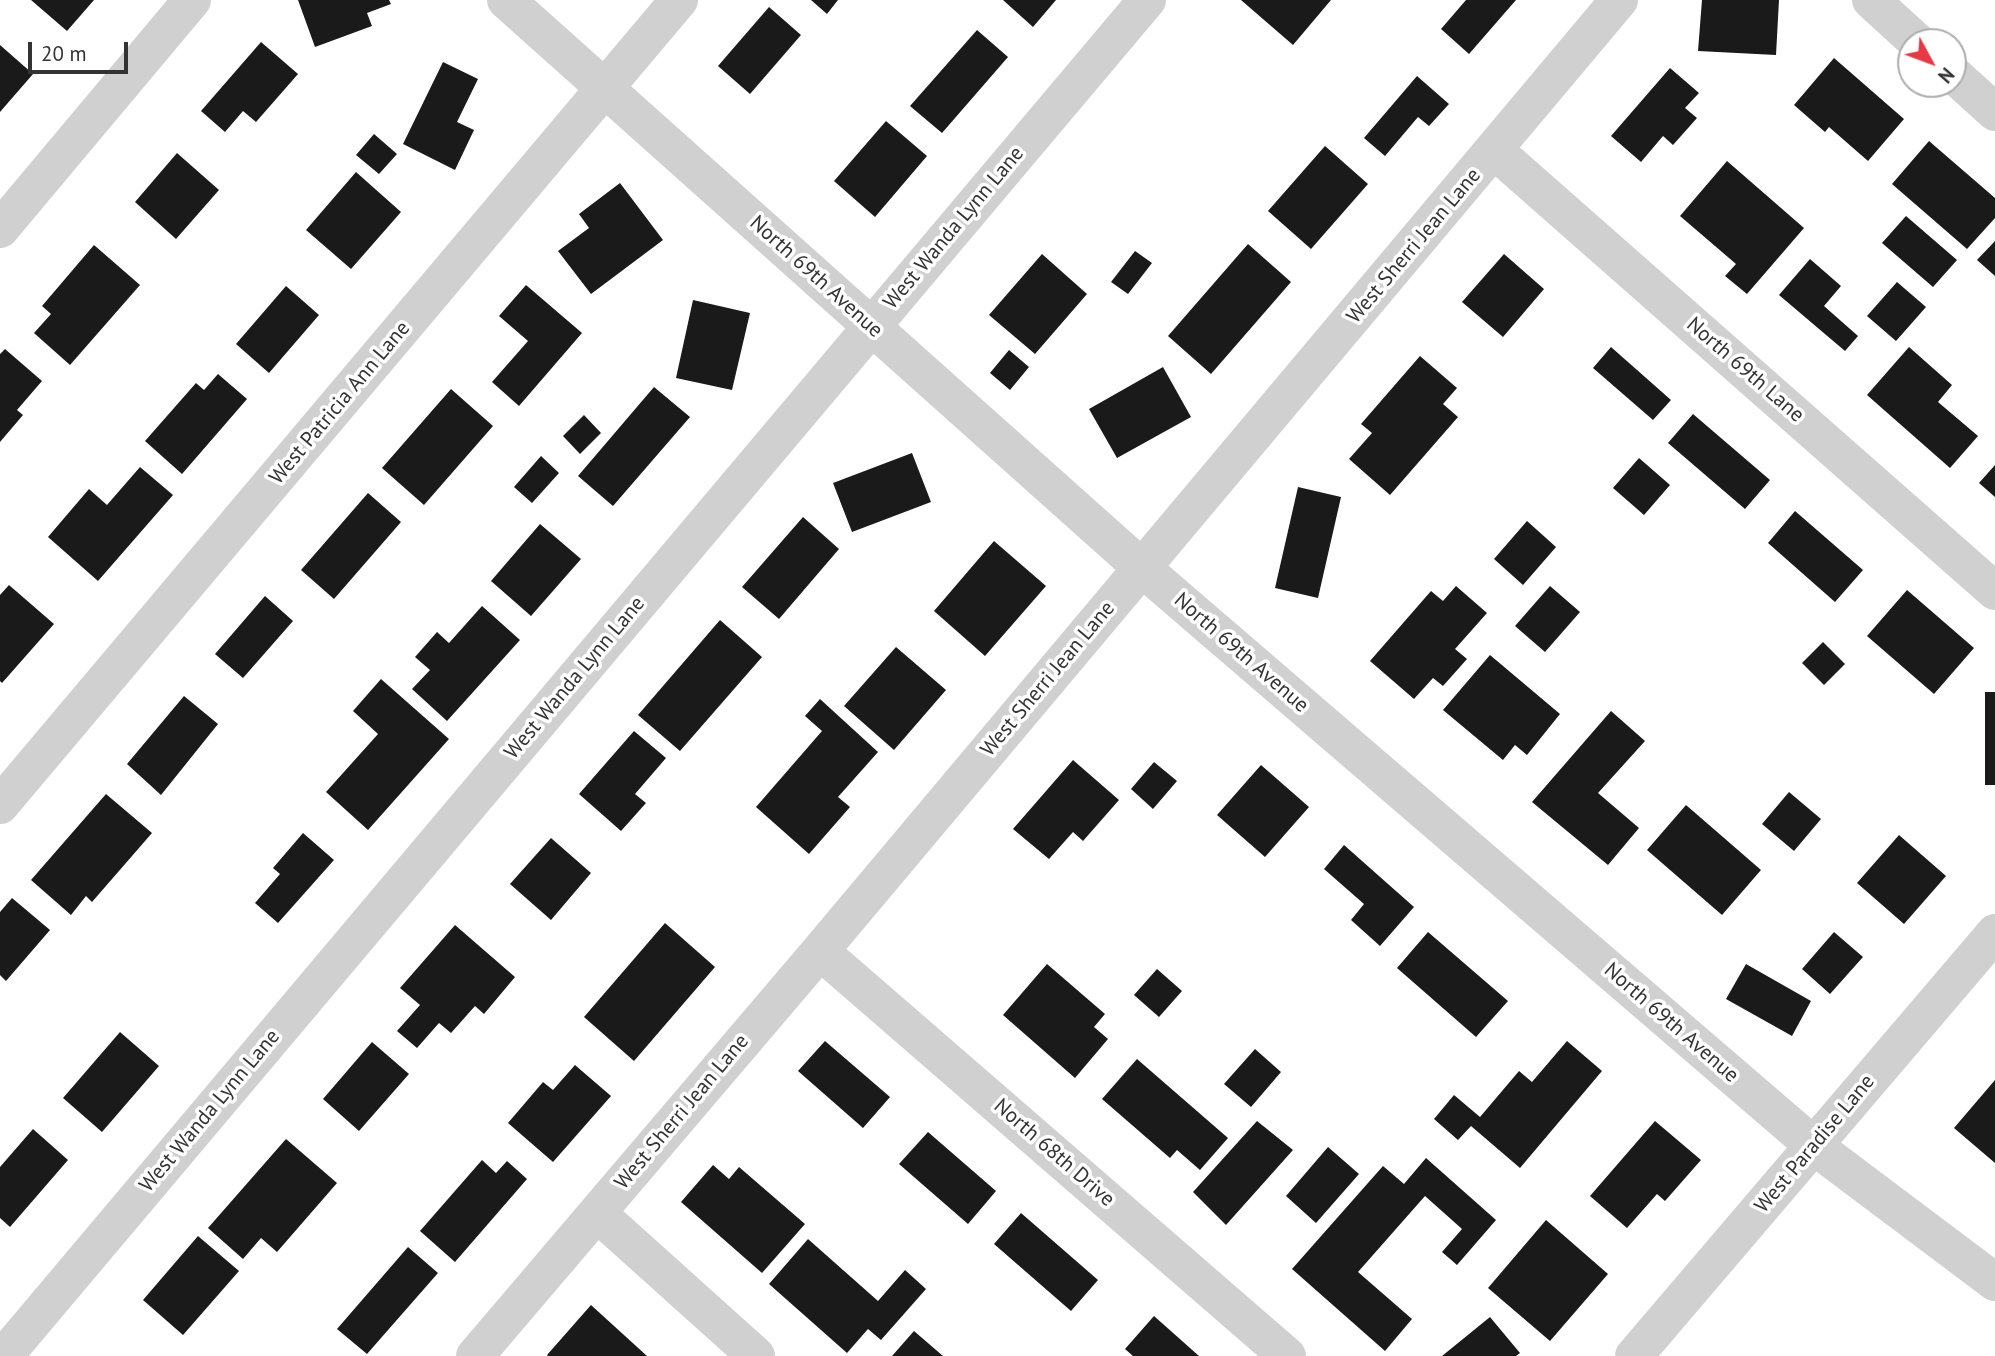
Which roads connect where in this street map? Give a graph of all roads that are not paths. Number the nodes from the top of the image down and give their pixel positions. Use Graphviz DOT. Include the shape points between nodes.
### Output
graph roads {
  1 [pos="192,0"];
  2 [pos="506,0"];
  3 [pos="679,0"];
  4 [pos="1147,0"];
  5 [pos="1619,0"];
  6 [pos="1871,0"];
  7 [pos="1902,28"];
  8 [pos="1967,87"];
  9 [pos="606,88"];
  10 [pos="1995,112"];
  11 [pos="1494,150"];
  12 [pos="0,229"];
  13 [pos="871,327"];
  14 [pos="1142,568"];
  15 [pos="1995,591"];
  16 [pos="0,805"];
  17 [pos="1995,933"];
  18 [pos="820,951"];
  19 [pos="1814,1146"];
  20 [pos="597,1213"];
  21 [pos="1995,1282"];
  22 [pos="4,1356"];
  23 [pos="475,1356"];
  24 [pos="757,1356"];
  25 [pos="1287,1356"];
  26 [pos="1634,1356"];
  1 -- 12 [label="street"];
  2 -- 9 [label="street, North 69th Avenue"];
  3 -- 9 [label="street, West Patricia Ann Lane"];
  4 -- 13 [label="street, West Wanda Lynn Lane"];
  5 -- 11 [label="street, West Sherri Jean Lane"];
  6 -- 7 [label="street"];
  8 -- 10 [label="street"];
  9 -- 13 [label="street, North 69th Avenue"];
  9 -- 16 [label="street, West Patricia Ann Lane"];
  11 -- 14 [label="street, West Sherri Jean Lane"];
  11 -- 15 [label="street, North 69th Lane"];
  13 -- 14 [label="street, North 69th Avenue"];
  13 -- 22 [label="street, West Wanda Lynn Lane"];
  14 -- 18 [label="street, West Sherri Jean Lane"];
  14 -- 19 [label="street, North 69th Avenue"];
  17 -- 19 [label="street, West Paradise Lane"];
  18 -- 20 [label="street, West Sherri Jean Lane"];
  18 -- 25 [label="street, North 68th Drive"];
  19 -- 21 [label="street, North 69th Avenue"];
  19 -- 26 [label="street, West Paradise Lane"];
  20 -- 23 [label="street, West Sherri Jean Lane"];
  20 -- 24 [label="street"];
}
